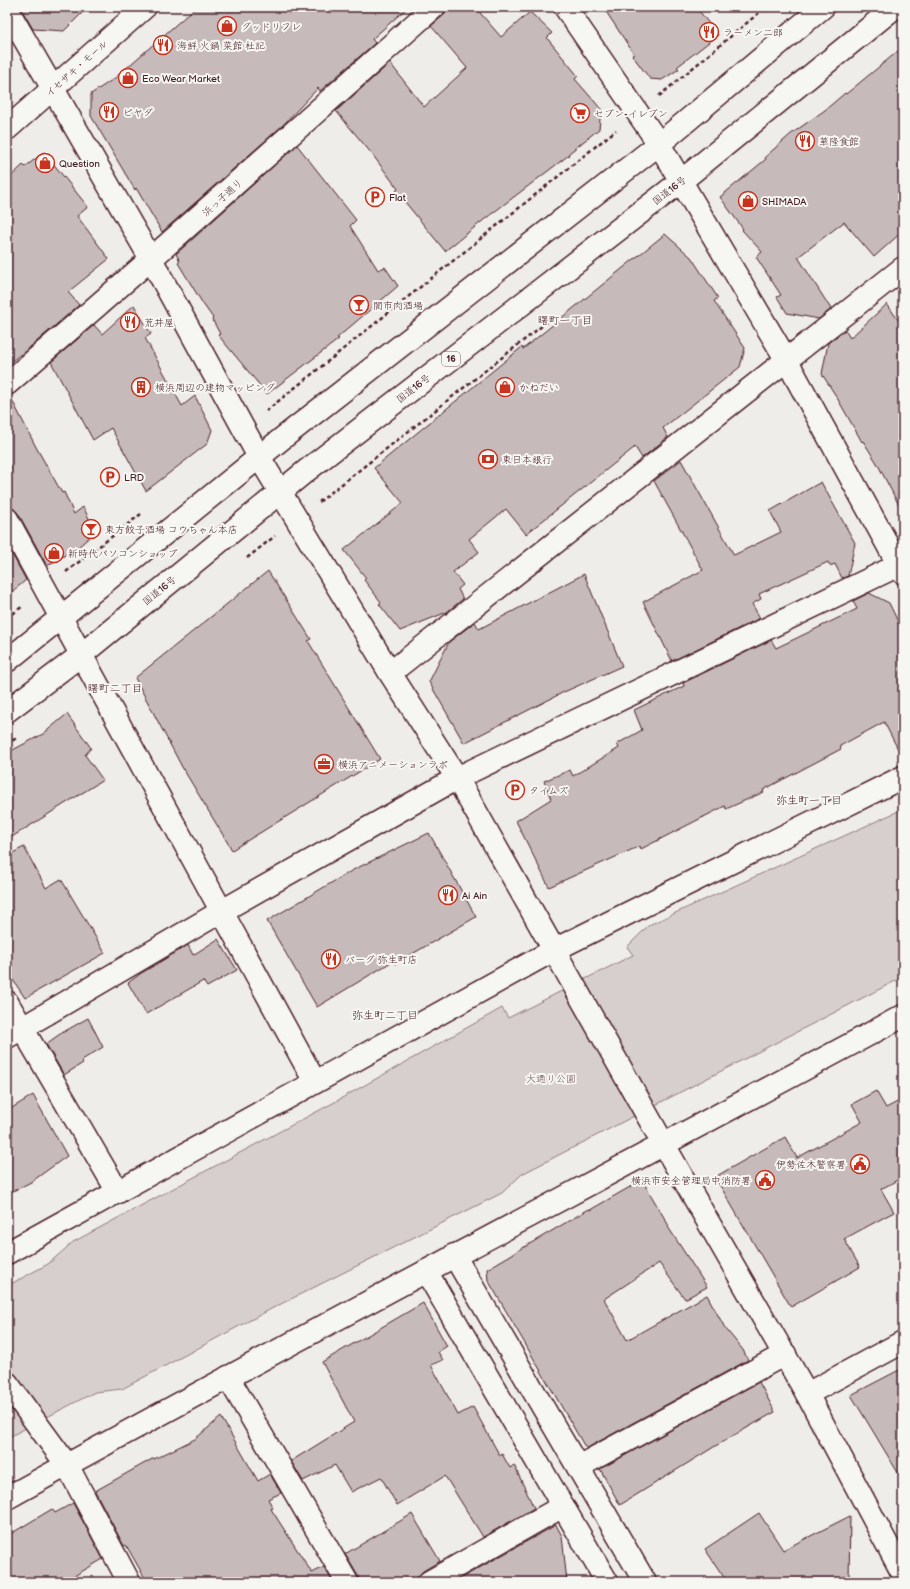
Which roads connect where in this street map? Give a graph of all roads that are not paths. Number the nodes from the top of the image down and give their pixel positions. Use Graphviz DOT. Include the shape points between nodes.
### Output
graph roads {
  1 [pos="145,7"];
  2 [pos="434,7"];
  3 [pos="565,7"];
  4 [pos="823,7"];
  5 [pos="895,7"];
  6 [pos="7,9"];
  7 [pos="53,88"];
  8 [pos="7,129"];
  9 [pos="659,144"];
  10 [pos="680,182"];
  11 [pos="152,259"];
  12 [pos="903,268"];
  13 [pos="787,361"];
  14 [pos="7,384"];
  15 [pos="259,457"];
  16 [pos="280,492"];
  17 [pos="7,519"];
  18 [pos="902,567"];
  19 [pos="61,618"];
  20 [pos="81,654"];
  21 [pos="7,661"];
  22 [pos="390,673"];
  23 [pos="7,711"];
  24 [pos="903,777"];
  25 [pos="456,778"];
  26 [pos="222,911"];
  27 [pos="554,950"];
  28 [pos="7,1002"];
  29 [pos="903,1016"];
  30 [pos="14,1032"];
  31 [pos="315,1082"];
  32 [pos="664,1145"];
  33 [pos="118,1192"];
  34 [pos="7,1253"];
  35 [pos="454,1255"];
  36 [pos="426,1270"];
  37 [pos="903,1342"];
  38 [pos="785,1354"];
  39 [pos="228,1378"];
  40 [pos="7,1384"];
  41 [pos="808,1394"];
  42 [pos="66,1465"];
  43 [pos="578,1467"];
  44 [pos="7,1498"];
  45 [pos="563,1506"];
  46 [pos="903,1574"];
  47 [pos="129,1582"];
  48 [pos="348,1582"];
  49 [pos="429,1582"];
  50 [pos="607,1582"];
  51 [pos="645,1582"];
  1 -- 7 [label="main road, イセザキ・モール"];
  2 -- 11 [label="main road, 浜っ子通り"];
  3 -- 9 [label="main road"];
  4 -- 9 [label="main road"];
  5 -- 10 [label="main road, 国道16号 / 16"];
  6 -- 7 [label="main road"];
  7 -- 8 [label="main road, イセザキ・モール"];
  7 -- 11 [label="main road"];
  9 -- 10 [label="main road"];
  9 -- 15 [label="main road"];
  10 -- 13 [label="main road"];
  10 -- 16 [label="main road, 国道16号 / 16"];
  11 -- 14 [label="main road, 浜っ子通り"];
  11 -- 15 [label="main road"];
  12 -- 13 [label="main road"];
  13 -- 18 [label="main road"];
  13 -- 22 [label="main road"];
  15 -- 16 [label="main road"];
  15 -- 19 [label="main road"];
  16 -- 20 [label="main road, 国道16号 / 16"];
  16 -- 22 [label="main road"];
  17 -- 19 [label="main road"];
  18 -- 25 [label="main road"];
  19 -- 20 [label="main road"];
  19 -- 21 [label="main road"];
  20 -- 23 [label="main road, 国道16号 / 16"];
  20 -- 26 [label="main road"];
  22 -- 25 [label="main road"];
  24 -- 27 [label="main road"];
  25 -- 26 [label="main road"];
  25 -- 27 [label="main road"];
  26 -- 30 [label="main road"];
  26 -- 31 [label="main road"];
  27 -- 31 [label="main road"];
  27 -- 32 [label="main road"];
  28 -- 30 [label="main road"];
  29 -- 32 [label="main road"];
  30 -- 33 [label="main road"];
  31 -- 33 [label="main road"];
  32 -- 35 [label="main road"];
  32 -- 38 [label="main road"];
  33 -- 34 [label="main road"];
  35 -- 36 [label="main road"];
  35 -- 43 [label="main road"];
  36 -- 39 [label="main road"];
  36 -- 45 [label="main road"];
  37 -- 41 [label="main road"];
  38 -- 41 [label="main road"];
  38 -- 43 [label="main road"];
  39 -- 42 [label="main road"];
  39 -- 48 [label="main road"];
  40 -- 42 [label="main road"];
  41 -- 46 [label="main road"];
  42 -- 44 [label="main road"];
  42 -- 47 [label="main road"];
  43 -- 51 [label="main road"];
  45 -- 49 [label="main road"];
  45 -- 50 [label="main road"];
}
